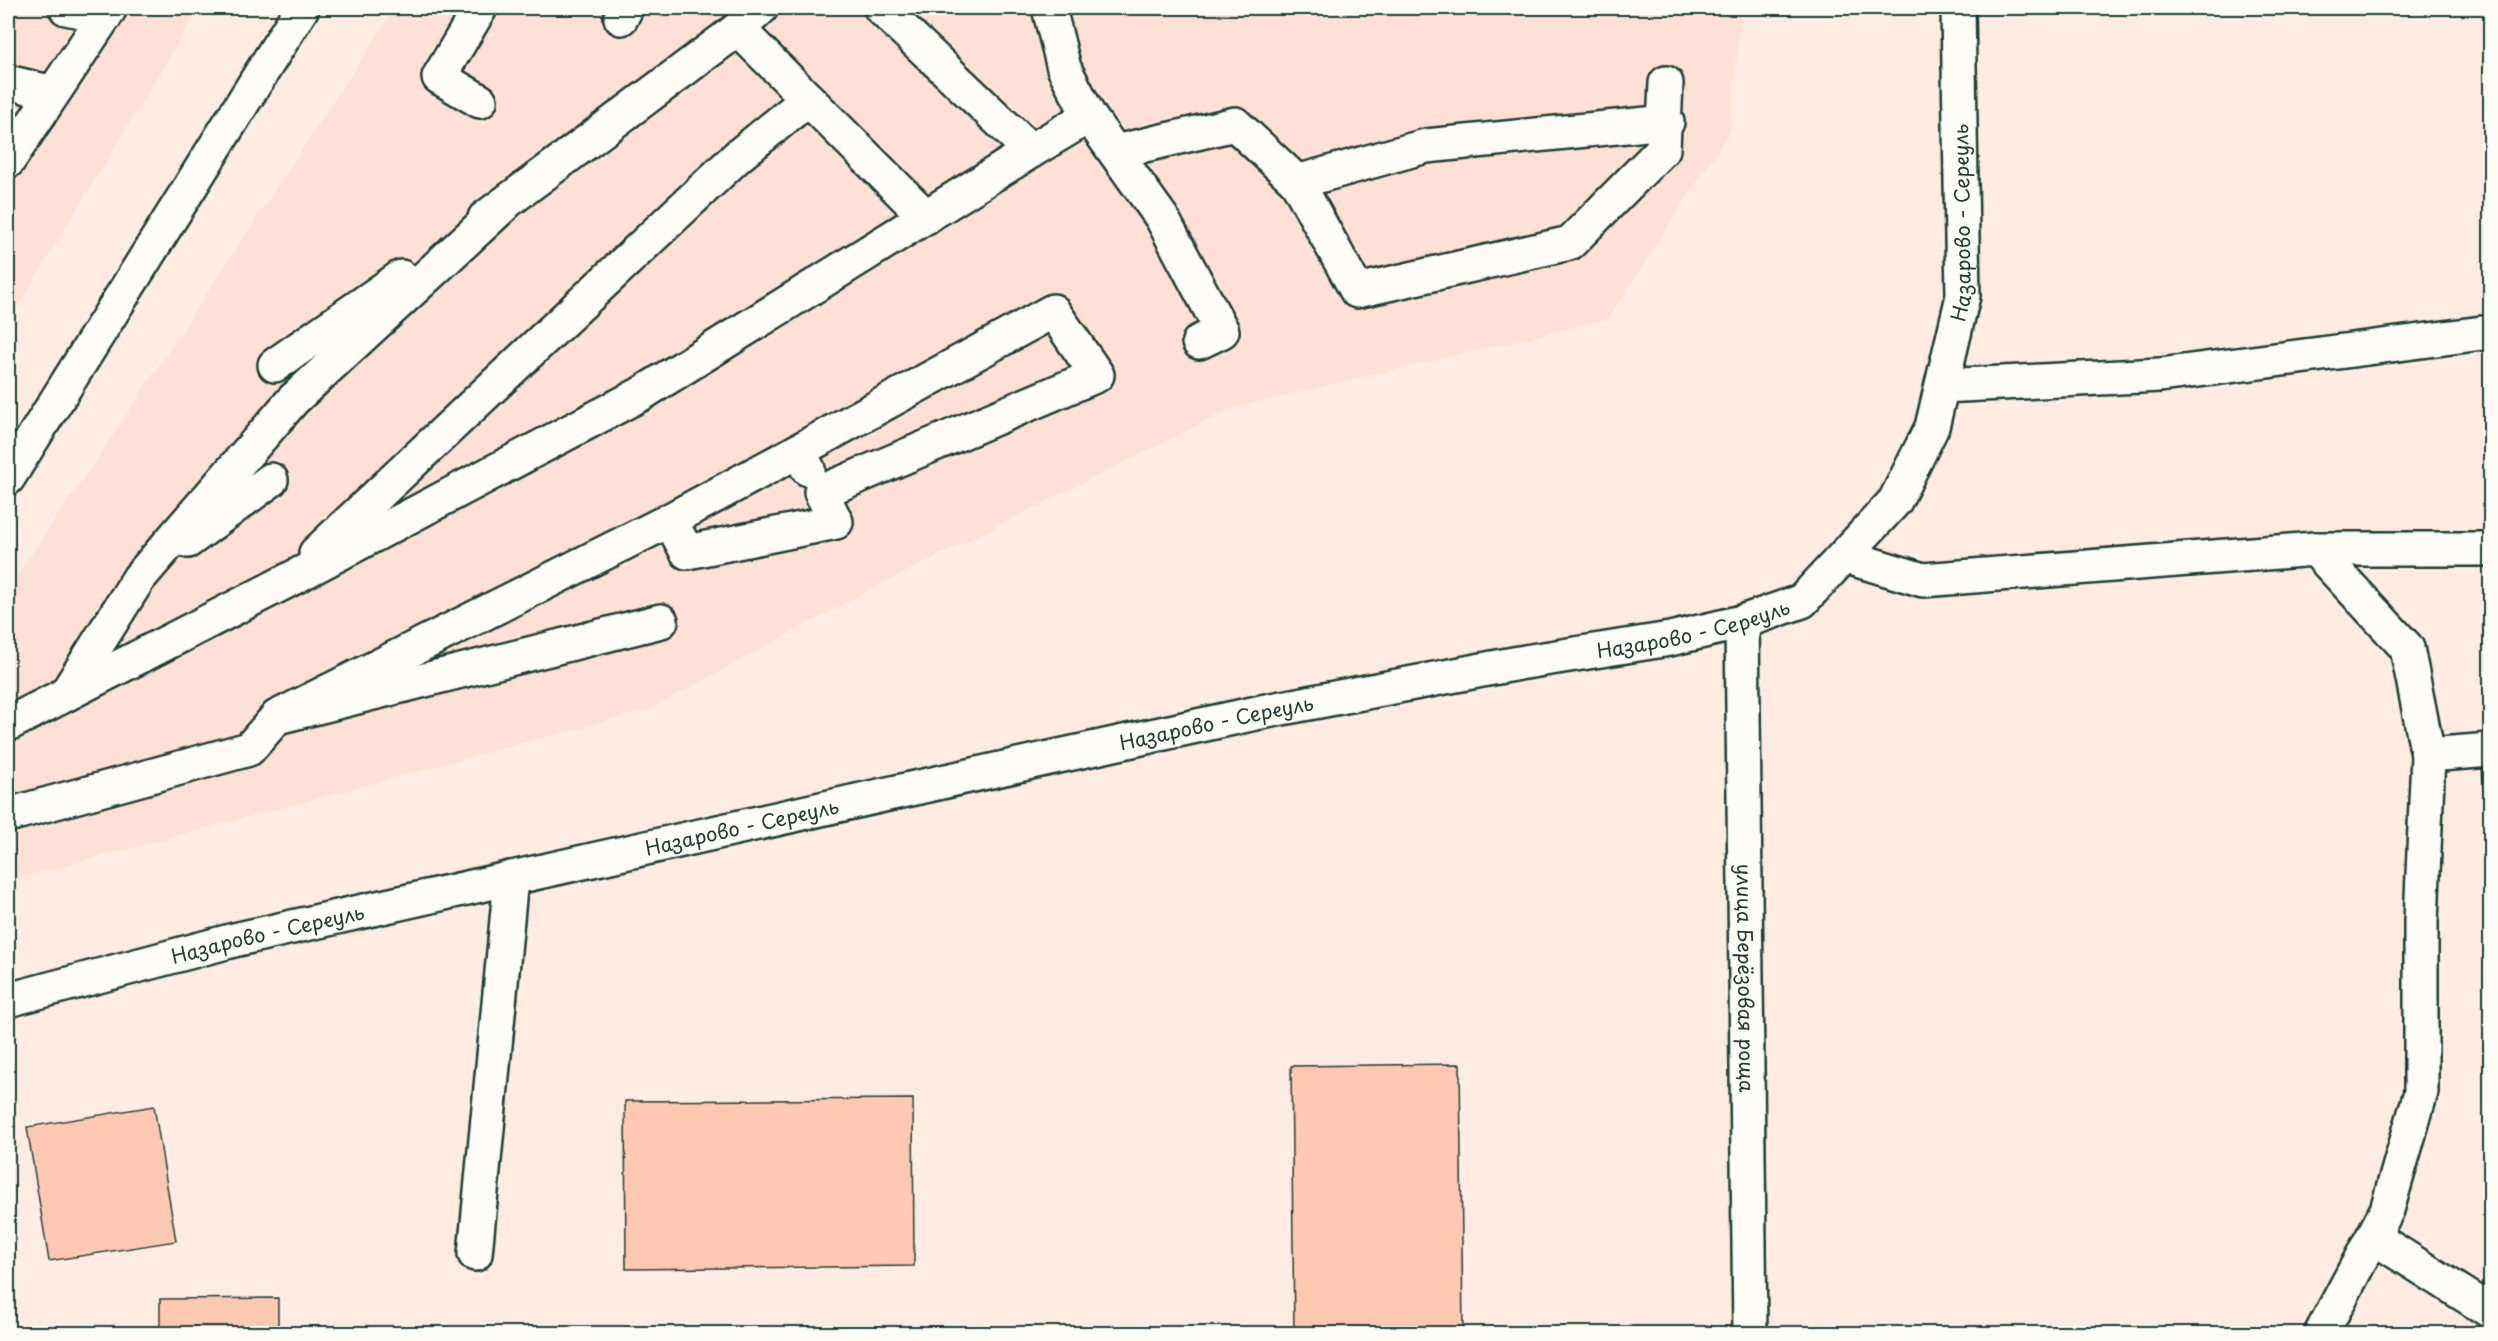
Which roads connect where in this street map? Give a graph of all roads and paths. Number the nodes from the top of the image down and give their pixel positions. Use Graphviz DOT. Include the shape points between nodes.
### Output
graph roads {
  1 [pos="66,8"];
  2 [pos="302,8"];
  3 [pos="480,8"];
  4 [pos="881,8"];
  5 [pos="1048,8"];
  6 [pos="1958,8"];
  7 [pos="108,11"];
  8 [pos="750,18"];
  9 [pos="8,82"];
  10 [pos="1666,83"];
  11 [pos="53,93"];
  12 [pos="808,99"];
  13 [pos="480,101"];
  14 [pos="1089,116"];
  15 [pos="1667,122"];
  16 [pos="1031,151"];
  17 [pos="1115,152"];
  18 [pos="8,161"];
  19 [pos="1297,182"];
  20 [pos="503,206"];
  21 [pos="926,217"];
  22 [pos="2490,332"];
  23 [pos="1199,342"];
  24 [pos="275,365"];
  25 [pos="1942,386"];
  26 [pos="798,451"];
  27 [pos="8,478"];
  28 [pos="271,480"];
  29 [pos="821,492"];
  30 [pos="670,520"];
  31 [pos="2315,549"];
  32 [pos="2490,549"];
  33 [pos="1844,556"];
  34 [pos="139,578"];
  35 [pos="286,581"];
  36 [pos="661,621"];
  37 [pos="1742,622"];
  38 [pos="66,694"];
  39 [pos="277,717"];
  40 [pos="8,724"];
  41 [pos="2490,750"];
  42 [pos="2428,754"];
  43 [pos="8,815"];
  44 [pos="511,878"];
  45 [pos="8,1000"];
  46 [pos="2373,1237"];
  47 [pos="475,1254"];
  48 [pos="2490,1311"];
  49 [pos="1749,1334"];
  50 [pos="2321,1334"];
  1 -- 7 [label="street"];
  2 -- 27 [label="street"];
  3 -- 13 [label="street" via="439,77"];
  4 -- 16 [label="street"];
  5 -- 14 [label="street" via="1064,68"];
  6 -- 25 [label="street, Назарово - Сереуль" via="1963,296"];
  7 -- 11 [label="street"];
  8 -- 12 [label="street"];
  8 -- 20 [label="street"];
  9 -- 11 [label="street"];
  10 -- 15 [label="street"];
  11 -- 18 [label="street"];
  12 -- 21 [label="street"];
  12 -- 35 [label="street" via="738,156"];
  14 -- 16 [label="street"];
  14 -- 17 [label="street"];
  15 -- 19 [label="street" via="1426,146"];
  15 -- 19 [label="street" via="1663,148 1570,243 1357,291"];
  16 -- 21 [label="street"];
  17 -- 19 [label="street" via="1235,124"];
  17 -- 23 [label="street" via="1162,218 1222,331"];
  20 -- 24 [label="street"];
  20 -- 34 [label="street" via="293,400"];
  21 -- 35 [label="street" via="641,394"];
  22 -- 25 [label="street" via="2160,375"];
  25 -- 33 [label="street, Назарово - Сереуль" via="1932,427 1895,501"];
  26 -- 29 [label="street"];
  26 -- 29 [label="street" via="1053,311 1097,375"];
  26 -- 30 [label="street"];
  28 -- 34 [label="street"];
  29 -- 30 [label="street" via="836,522 687,552"];
  30 -- 39 [label="street"];
  31 -- 32 [label="street"];
  31 -- 33 [label="street" via="1923,580"];
  31 -- 42 [label="street" via="2407,648"];
  33 -- 37 [label="street, Назарово - Сереуль" via="1802,601"];
  34 -- 38 [label="street"];
  35 -- 38 [label="street"];
  36 -- 39 [label="street"];
  37 -- 44 [label="street, Назарово - Сереуль" via="1670,639 1261,712"];
  37 -- 49 [label="street, улица Берёзовая роща"];
  38 -- 40 [label="street"];
  39 -- 43 [label="street" via="249,748"];
  41 -- 42 [label="street"];
  42 -- 46 [label="street" via="2421,922 2421,1092 2386,1210"];
  44 -- 45 [label="street, Назарово - Сереуль" via="234,940"];
  44 -- 47 [label="street"];
  46 -- 48 [label="street"];
  46 -- 50 [label="street"];
}
